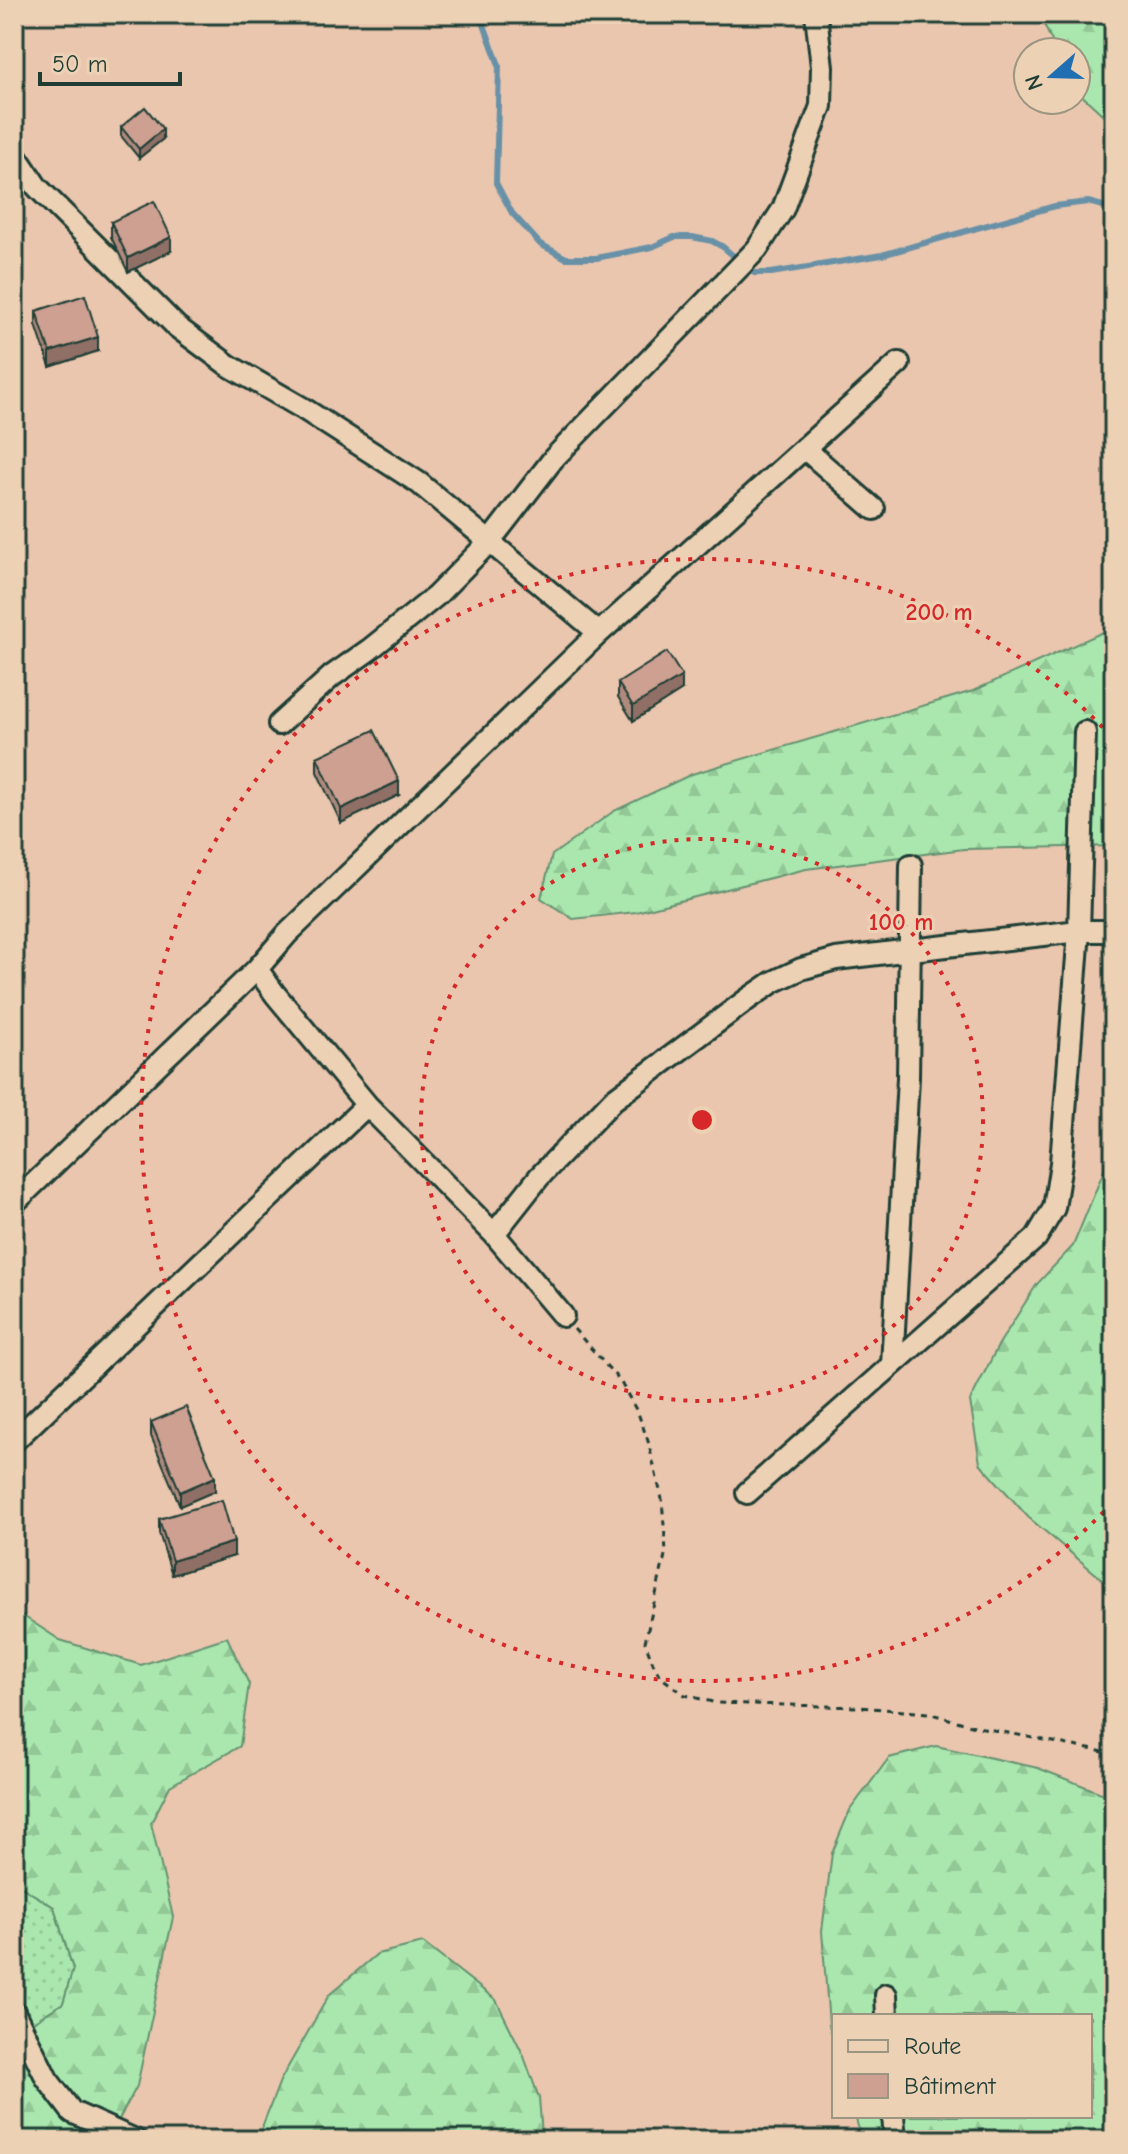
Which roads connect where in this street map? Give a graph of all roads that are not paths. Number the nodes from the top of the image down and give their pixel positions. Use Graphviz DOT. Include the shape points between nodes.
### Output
graph roads {
  1 [pos="816,14"];
  2 [pos="14,153"];
  3 [pos="899,363"];
  4 [pos="804,448"];
  5 [pos="874,509"];
  6 [pos="490,541"];
  7 [pos="599,633"];
  8 [pos="279,724"];
  9 [pos="1085,732"];
  10 [pos="911,865"];
  11 [pos="1079,931"];
  12 [pos="1114,931"];
  13 [pos="911,950"];
  14 [pos="257,969"];
  15 [pos="367,1105"];
  16 [pos="14,1203"];
  17 [pos="494,1234"];
  18 [pos="563,1316"];
  19 [pos="892,1365"];
  20 [pos="14,1441"];
  21 [pos="747,1493"];
  22 [pos="886,1995"];
  23 [pos="14,2012"];
  24 [pos="887,2014"];
  25 [pos="893,2118"];
  26 [pos="135,2140"];
  27 [pos="895,2140"];
  1 -- 6 [label="street" via="821,106 783,209 757,249 554,458"];
  2 -- 6 [label="street" via="37,187 177,327 228,365 419,483"];
  3 -- 4 [label="street"];
  4 -- 5 [label="street"];
  4 -- 7 [label="street"];
  6 -- 7 [label="street"];
  6 -- 8 [label="street" via="436,596"];
  7 -- 14 [label="street"];
  9 -- 11 [label="street"];
  10 -- 13 [label="street"];
  11 -- 12 [label="street"];
  11 -- 13 [label="street"];
  11 -- 19 [label="street" via="1054,1208 1036,1238"];
  13 -- 17 [label="street" via="801,969 748,999 613,1100 539,1177"];
  13 -- 19 [label="street"];
  14 -- 15 [label="street"];
  14 -- 16 [label="street"];
  15 -- 17 [label="street"];
  15 -- 20 [label="street"];
  17 -- 18 [label="street"];
  19 -- 21 [label="street"];
  22 -- 24 [label="street"];
  23 -- 26 [label="street" via="47,2079 72,2112"];
  25 -- 27 [label="street"];
}
